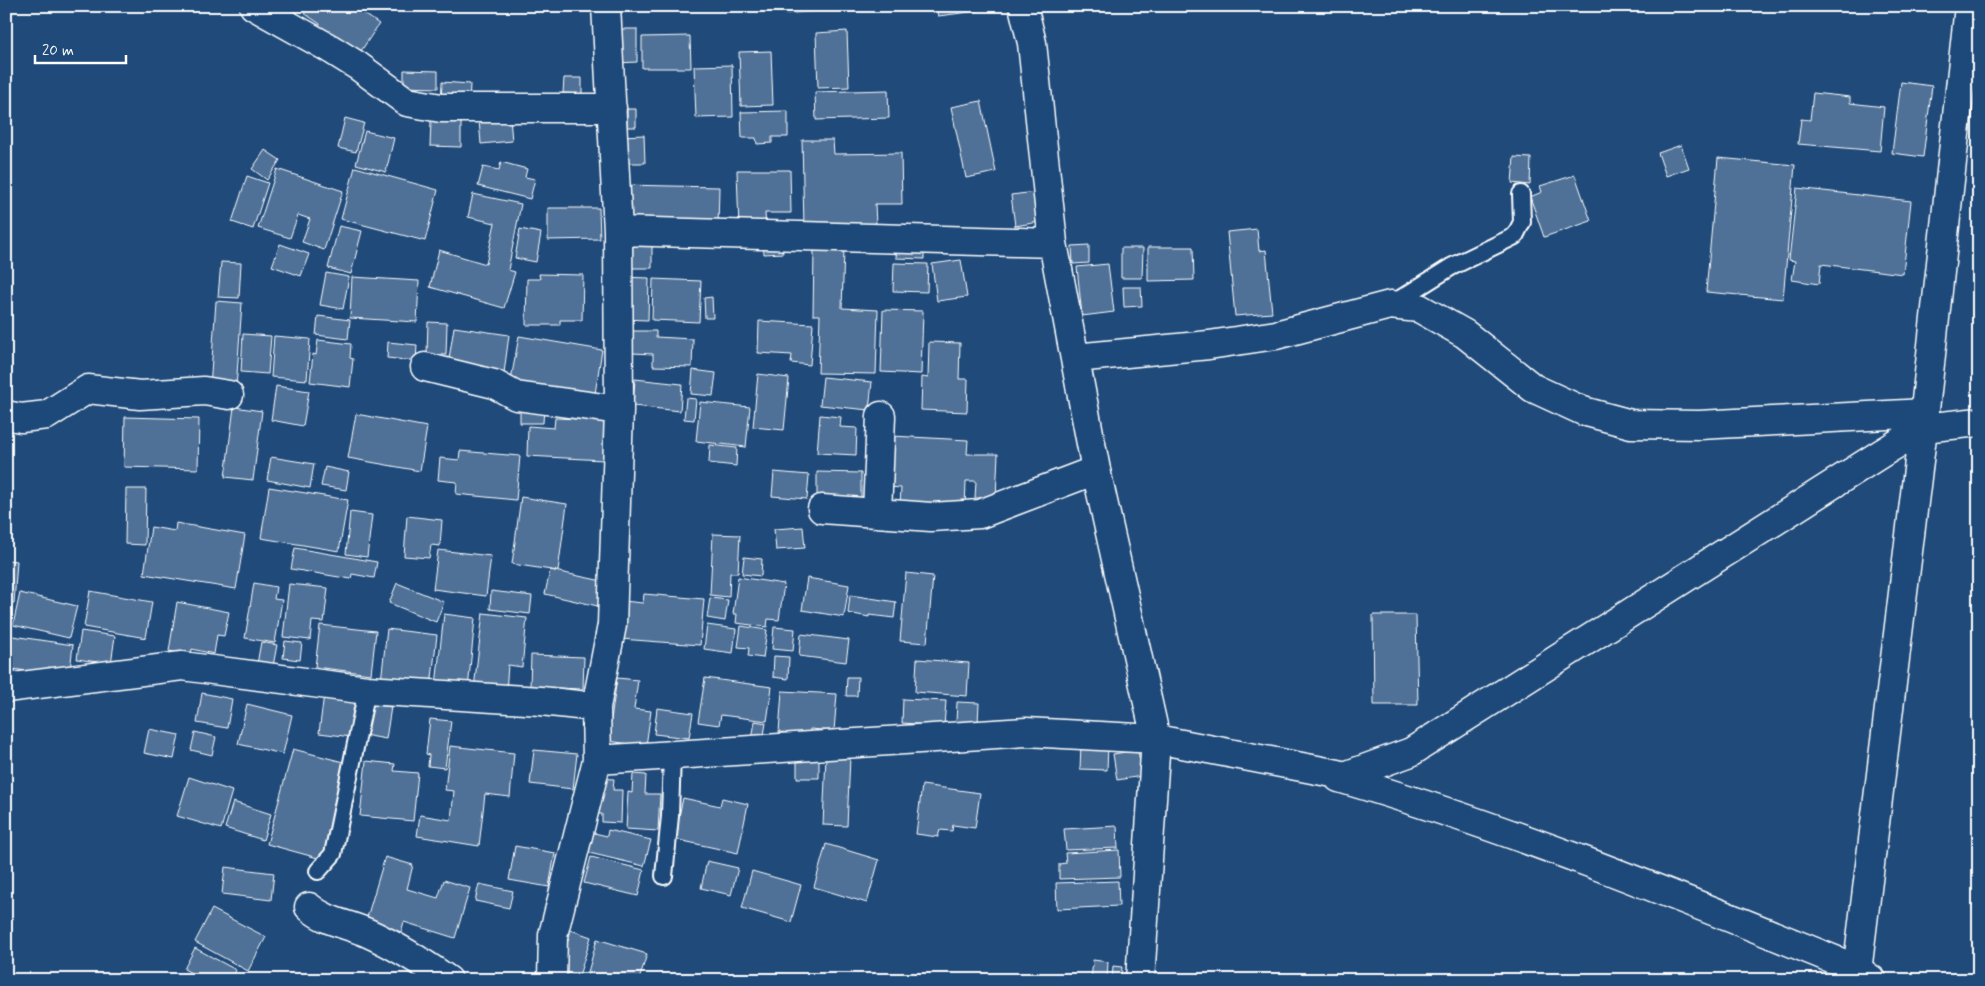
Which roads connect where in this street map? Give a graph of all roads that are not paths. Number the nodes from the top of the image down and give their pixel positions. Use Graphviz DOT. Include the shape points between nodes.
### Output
graph roads {
  1 [pos="254,6"];
  2 [pos="606,6"];
  3 [pos="1023,6"];
  4 [pos="1969,6"];
  5 [pos="612,108"];
  6 [pos="1521,194"];
  7 [pos="618,231"];
  8 [pos="1053,244"];
  9 [pos="1390,305"];
  10 [pos="1075,358"];
  11 [pos="425,367"];
  12 [pos="228,395"];
  13 [pos="619,410"];
  14 [pos="6,415"];
  15 [pos="881,416"];
  16 [pos="1924,421"];
  17 [pos="1979,422"];
  18 [pos="1096,470"];
  19 [pos="822,510"];
  20 [pos="877,513"];
  21 [pos="6,688"];
  22 [pos="366,690"];
  23 [pos="596,707"];
  24 [pos="1156,739"];
  25 [pos="672,755"];
  26 [pos="597,760"];
  27 [pos="1339,778"];
  28 [pos="318,871"];
  29 [pos="664,876"];
  30 [pos="309,907"];
  31 [pos="1862,976"];
  32 [pos="448,980"];
  33 [pos="552,980"];
  34 [pos="1140,980"];
  1 -- 5 [label="street" via="343,57 407,102 440,108"];
  2 -- 5 [label="street"];
  3 -- 8 [label="street" via="1032,43"];
  4 -- 16 [label="street"];
  5 -- 7 [label="street"];
  6 -- 9 [label="lane" via="1522,222 1515,236 1452,267"];
  7 -- 8 [label="street"];
  7 -- 13 [label="street"];
  8 -- 10 [label="street"];
  9 -- 10 [label="street" via="1276,335"];
  9 -- 16 [label="street" via="1418,308 1464,334 1533,388 1583,411 1631,424"];
  10 -- 18 [label="street"];
  11 -- 13 [label="street" via="494,384 516,396"];
  12 -- 14 [label="street" via="204,391 140,395 88,389 47,415 21,418"];
  13 -- 23 [label="street" via="612,625"];
  15 -- 20 [label="street"];
  16 -- 17 [label="street"];
  16 -- 27 [label="street" via="1882,453 1411,752"];
  16 -- 31 [label="street"];
  18 -- 20 [label="street" via="980,514 931,517"];
  18 -- 24 [label="street"];
  19 -- 20 [label="street"];
  21 -- 22 [label="street" via="182,666"];
  22 -- 23 [label="street"];
  22 -- 28 [label="lane" via="333,854"];
  23 -- 26 [label="street"];
  24 -- 25 [label="street" via="1026,732"];
  24 -- 27 [label="street" via="1338,774"];
  24 -- 34 [label="street"];
  25 -- 26 [label="street"];
  25 -- 29 [label="lane"];
  26 -- 33 [label="street" via="553,935"];
  27 -- 31 [label="street" via="1531,840 1650,885"];
  30 -- 32 [label="street" via="319,915 366,932 417,958"];
}
